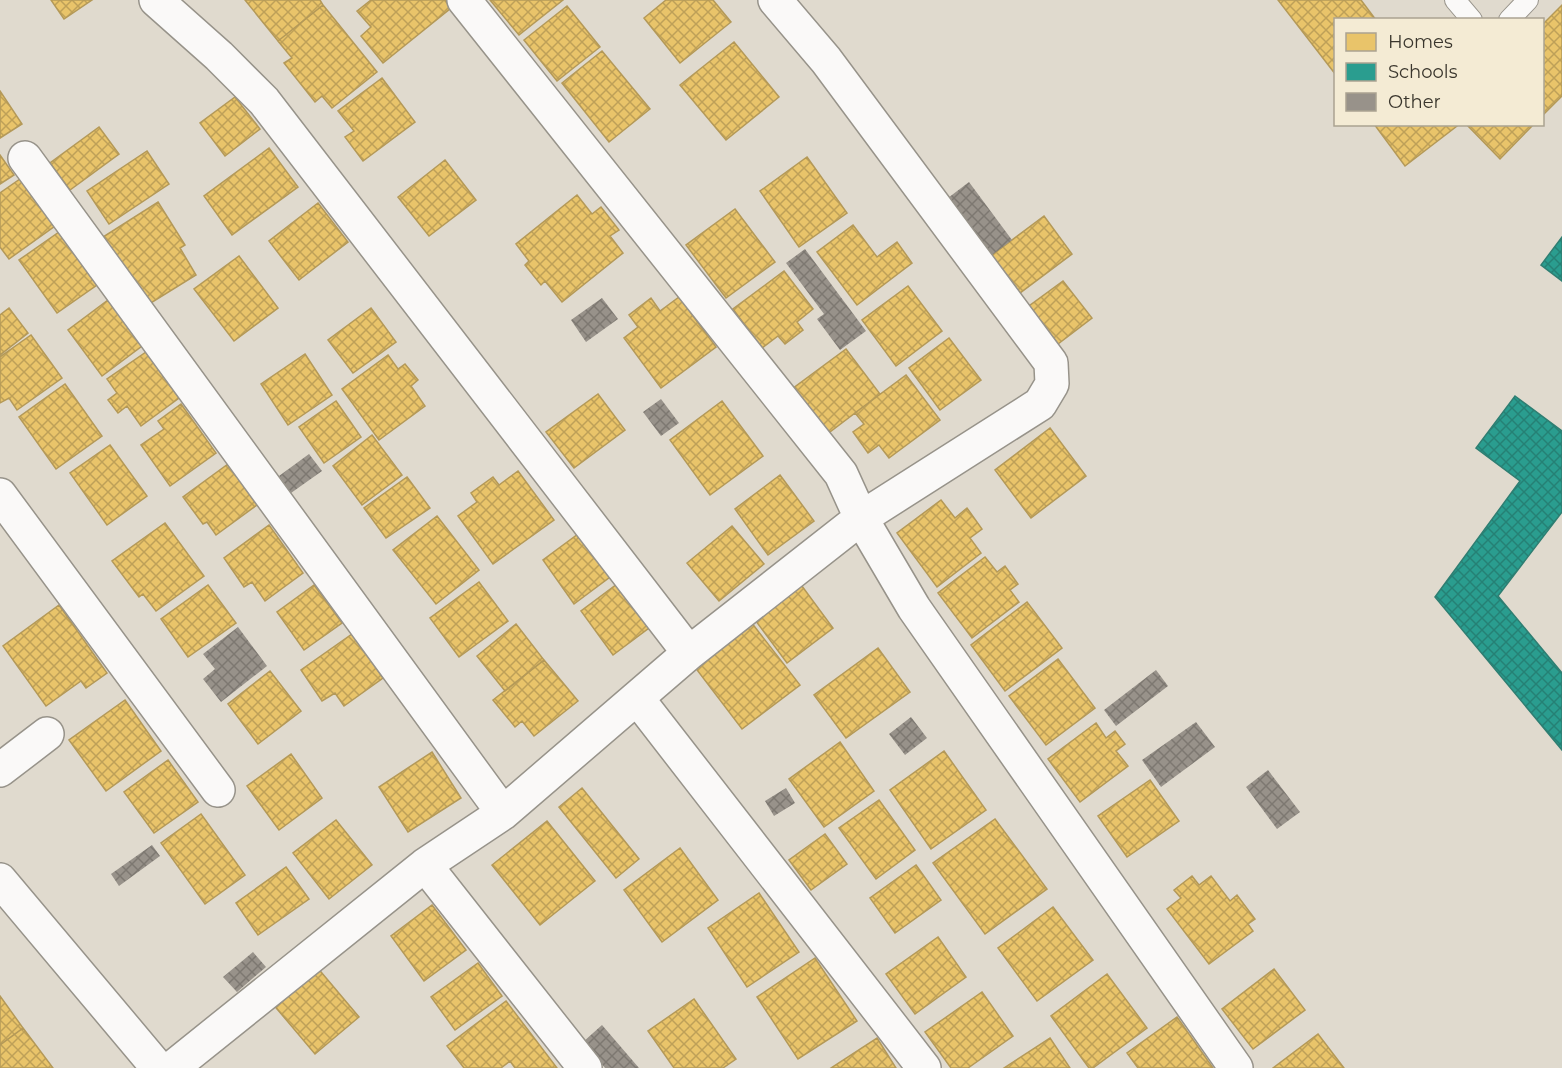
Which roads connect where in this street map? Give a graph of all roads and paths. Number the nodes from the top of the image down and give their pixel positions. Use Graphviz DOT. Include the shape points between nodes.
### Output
graph roads {
  1 [pos="156,0"];
  2 [pos="464,0"];
  3 [pos="775,0"];
  4 [pos="1455,0"];
  5 [pos="1528,0"];
  6 [pos="1470,18"];
  7 [pos="1511,18"];
  8 [pos="25,158"];
  9 [pos="0,495"];
  10 [pos="861,518"];
  11 [pos="688,653"];
  12 [pos="637,698"];
  13 [pos="46,734"];
  14 [pos="0,770"];
  15 [pos="218,790"];
  16 [pos="503,813"];
  17 [pos="425,865"];
  18 [pos="0,880"];
  19 [pos="158,1068"];
  20 [pos="172,1068"];
  21 [pos="585,1068"];
  22 [pos="924,1068"];
  23 [pos="1236,1068"];
  1 -- 11 [label="street" via="264,101"];
  2 -- 10 [label="street" via="841,474"];
  3 -- 10 [label="street" via="826,60 1051,363 1052,384 1040,404"];
  4 -- 6 [label="lane"];
  5 -- 7 [label="lane"];
  8 -- 16 [label="street"];
  9 -- 15 [label="street"];
  10 -- 11 [label="street"];
  10 -- 23 [label="street" via="914,608"];
  11 -- 12 [label="street"];
  12 -- 16 [label="street"];
  12 -- 22 [label="street"];
  13 -- 14 [label="street"];
  16 -- 17 [label="street"];
  17 -- 20 [label="street"];
  17 -- 21 [label="street"];
  18 -- 19 [label="street"];
}
